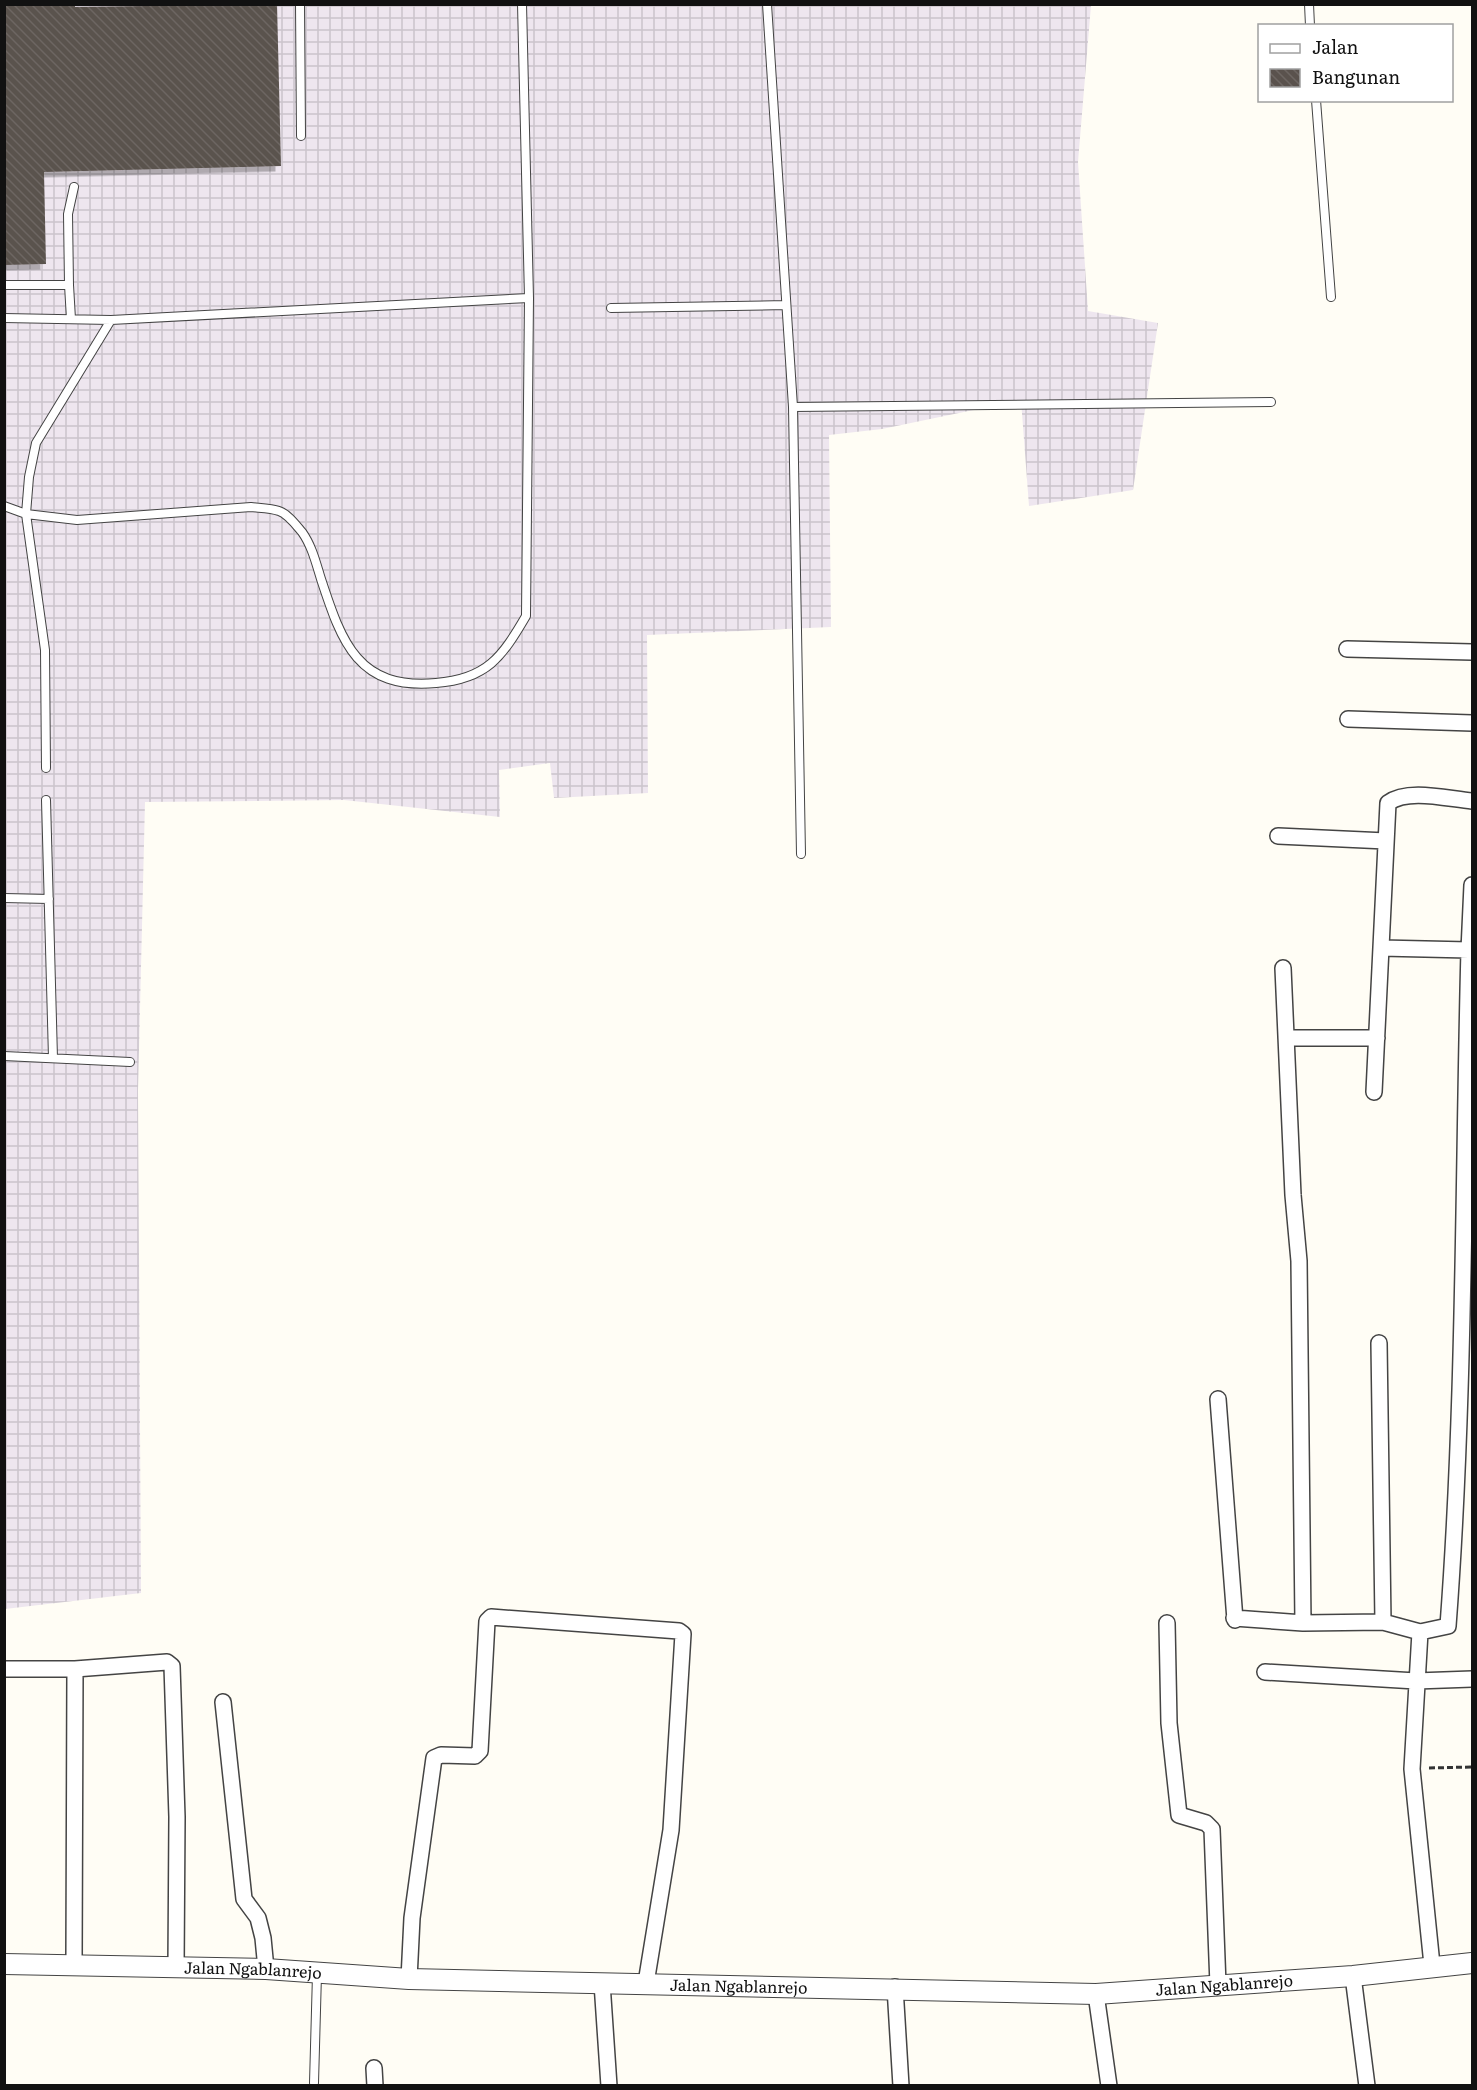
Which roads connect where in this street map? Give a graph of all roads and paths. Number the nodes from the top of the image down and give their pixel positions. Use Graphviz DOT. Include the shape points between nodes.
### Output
graph roads {
  1 [pos="300,4"];
  2 [pos="522,4"];
  3 [pos="767,4"];
  4 [pos="1309,4"];
  5 [pos="1310,24"];
  6 [pos="1316,102"];
  7 [pos="301,136"];
  8 [pos="74,187"];
  9 [pos="4,285"];
  10 [pos="69,285"];
  11 [pos="1332,297"];
  12 [pos="529,298"];
  13 [pos="786,305"];
  14 [pos="611,308"];
  15 [pos="4,318"];
  16 [pos="71,319"];
  17 [pos="111,320"];
  18 [pos="1271,402"];
  19 [pos="793,407"];
  20 [pos="4,506"];
  21 [pos="26,514"];
  22 [pos="1347,649"];
  23 [pos="1473,652"];
  24 [pos="1348,719"];
  25 [pos="1473,723"];
  26 [pos="46,768"];
  27 [pos="46,800"];
  28 [pos="1473,801"];
  29 [pos="1278,836"];
  30 [pos="1386,841"];
  31 [pos="801,854"];
  32 [pos="1473,885"];
  33 [pos="4,898"];
  34 [pos="49,899"];
  35 [pos="1381,948"];
  36 [pos="1471,951"];
  37 [pos="1283,968"];
  38 [pos="1286,1038"];
  39 [pos="1377,1038"];
  40 [pos="4,1056"];
  41 [pos="53,1058"];
  42 [pos="130,1062"];
  43 [pos="1374,1092"];
  44 [pos="1379,1343"];
  45 [pos="1218,1399"];
  46 [pos="1383,1622"];
  47 [pos="1167,1623"];
  48 [pos="1303,1623"];
  49 [pos="1420,1632"];
  50 [pos="4,1669"];
  51 [pos="75,1669"];
  52 [pos="1265,1672"];
  53 [pos="1473,1679"];
  54 [pos="1416,1681"];
  55 [pos="223,1702"];
  56 [pos="1473,1767"];
  57 [pos="1412,1769"];
  58 [pos="1473,1963"];
  59 [pos="4,1964"];
  60 [pos="74,1964"];
  61 [pos="1432,1965"];
  62 [pos="176,1967"];
  63 [pos="266,1969"];
  64 [pos="317,1974"];
  65 [pos="1353,1976"];
  66 [pos="409,1979"];
  67 [pos="602,1983"];
  68 [pos="646,1983"];
  69 [pos="1218,1985"];
  70 [pos="895,1988"];
  71 [pos="1096,1994"];
  72 [pos="374,2068"];
  73 [pos="314,2083"];
  74 [pos="375,2085"];
  75 [pos="609,2085"];
  76 [pos="901,2085"];
  77 [pos="1109,2085"];
  78 [pos="1367,2085"];
  1 -- 7 [label="lane"];
  2 -- 12 [label="lane"];
  3 -- 13 [label="lane"];
  4 -- 5 [label="lane"];
  6 -- 11 [label="lane"];
  8 -- 10 [label="lane" via="68,214"];
  9 -- 10 [label="lane"];
  10 -- 16 [label="lane"];
  12 -- 17 [label="lane"];
  12 -- 21 [label="lane" via="526,616 510,643 485,671 448,682 409,686 381,677 356,658 341,635 309,542 295,522 279,511 251,507 77,520"];
  13 -- 14 [label="lane"];
  13 -- 19 [label="lane"];
  15 -- 16 [label="lane"];
  16 -- 17 [label="lane"];
  17 -- 21 [label="lane" via="36,443"];
  18 -- 19 [label="lane"];
  19 -- 31 [label="lane"];
  20 -- 21 [label="lane"];
  21 -- 26 [label="lane" via="45,650"];
  22 -- 23 [label="street"];
  24 -- 25 [label="street"];
  27 -- 34 [label="lane"];
  28 -- 30 [label="street" via="1408,796 1394,799 1388,803"];
  29 -- 30 [label="street"];
  30 -- 35 [label="street"];
  32 -- 36 [label="street"];
  33 -- 34 [label="lane"];
  34 -- 41 [label="lane"];
  35 -- 36 [label="street"];
  35 -- 39 [label="street"];
  36 -- 49 [label="street" via="1464,1299 1448,1626"];
  37 -- 38 [label="street"];
  38 -- 39 [label="street"];
  38 -- 48 [label="street" via="1299,1261"];
  39 -- 43 [label="street"];
  40 -- 41 [label="lane"];
  41 -- 42 [label="lane"];
  44 -- 46 [label="street"];
  45 -- 48 [label="street" via="1234,1619"];
  46 -- 48 [label="street"];
  46 -- 49 [label="street"];
  47 -- 69 [label="street" via="1169,1723 1179,1815 1206,1822 1212,1829"];
  49 -- 54 [label="street"];
  50 -- 51 [label="street"];
  51 -- 60 [label="street"];
  51 -- 62 [label="street" via="167,1662 172,1666"];
  52 -- 54 [label="street"];
  53 -- 54 [label="street"];
  54 -- 57 [label="street"];
  55 -- 63 [label="street" via="244,1899 258,1918"];
  56 -- 57 [label="path"];
  57 -- 61 [label="street"];
  58 -- 61 [label="street, Jalan Ngablanrejo"];
  59 -- 60 [label="street, Jalan Ngablanrejo"];
  60 -- 62 [label="street, Jalan Ngablanrejo"];
  61 -- 65 [label="street, Jalan Ngablanrejo"];
  62 -- 63 [label="street, Jalan Ngablanrejo"];
  63 -- 64 [label="street, Jalan Ngablanrejo"];
  64 -- 66 [label="street, Jalan Ngablanrejo"];
  64 -- 73 [label="lane"];
  65 -- 69 [label="street, Jalan Ngablanrejo"];
  65 -- 78 [label="street"];
  66 -- 67 [label="street, Jalan Ngablanrejo"];
  66 -- 68 [label="street" via="412,1918 434,1758 475,1756 480,1751 487,1621 491,1617 684,1634 671,1830"];
  67 -- 68 [label="street, Jalan Ngablanrejo"];
  67 -- 75 [label="street"];
  68 -- 70 [label="street, Jalan Ngablanrejo"];
  69 -- 71 [label="street, Jalan Ngablanrejo"];
  70 -- 71 [label="street, Jalan Ngablanrejo"];
  70 -- 76 [label="street"];
  71 -- 77 [label="street"];
  72 -- 74 [label="street"];
}
